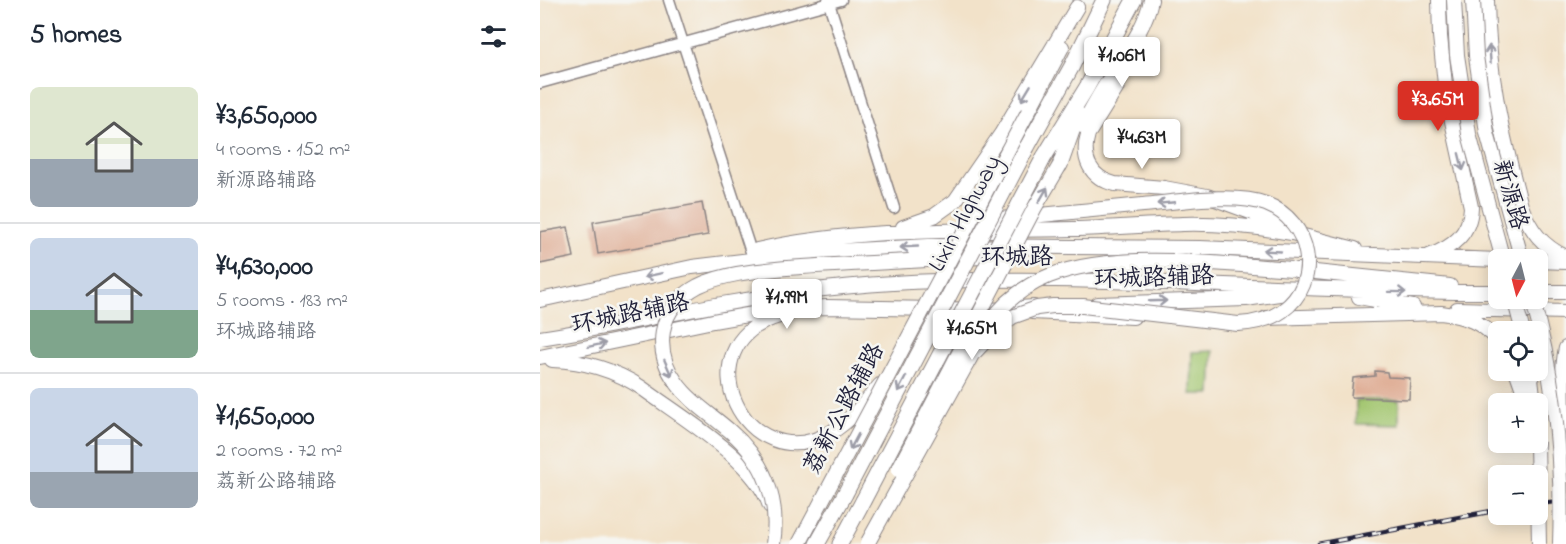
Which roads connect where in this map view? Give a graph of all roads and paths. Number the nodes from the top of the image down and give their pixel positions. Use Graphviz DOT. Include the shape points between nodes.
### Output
graph roads {
  1 [pos="669,0"];
  2 [pos="841,0"];
  3 [pos="1104,0"];
  4 [pos="1134,0"];
  5 [pos="1156,0"];
  6 [pos="1438,0"];
  7 [pos="1454,0"];
  8 [pos="1473,0"];
  9 [pos="1487,0"];
  10 [pos="829,2"];
  11 [pos="1078,3"];
  12 [pos="1150,6"];
  13 [pos="1134,41"];
  14 [pos="683,43"];
  15 [pos="540,83"];
  16 [pos="1087,87"];
  17 [pos="1060,165"];
  18 [pos="894,208"];
  19 [pos="897,229"];
  20 [pos="1292,233"];
  21 [pos="872,234"];
  22 [pos="1065,247"];
  23 [pos="1500,249"];
  24 [pos="1519,249"];
  25 [pos="751,252"];
  26 [pos="1381,256"];
  27 [pos="1566,257"];
  28 [pos="1426,258"];
  29 [pos="1488,260"];
  30 [pos="1548,261"];
  31 [pos="1566,262"];
  32 [pos="692,267"];
  33 [pos="1305,289"];
  34 [pos="1330,290"];
  35 [pos="1488,291"];
  36 [pos="1488,292"];
  37 [pos="1548,292"];
  38 [pos="1566,292"];
  39 [pos="540,300"];
  40 [pos="827,307"];
  41 [pos="1535,309"];
  42 [pos="990,310"];
  43 [pos="1566,312"];
  44 [pos="1488,331"];
  45 [pos="540,338"];
  46 [pos="1566,348"];
  47 [pos="974,353"];
  48 [pos="540,358"];
  49 [pos="891,372"];
  50 [pos="1538,453"];
  51 [pos="1561,478"];
  52 [pos="775,526"];
  53 [pos="772,544"];
  54 [pos="798,544"];
  55 [pos="817,544"];
  56 [pos="840,544"];
  57 [pos="859,544"];
  58 [pos="867,544"];
  59 [pos="1539,544"];
  60 [pos="1560,544"];
  1 -- 14 [label="street"];
  2 -- 10 [label="street"];
  3 -- 55 [label="main road, Lixin Highway, one-way, bridge"];
  4 -- 16 [label="main road"];
  5 -- 12 [label="street"];
  6 -- 28 [label="main road, one-way" via="1443,70 1470,195 1471,217 1456,241"];
  7 -- 23 [label="main road, 新源路, bridge" via="1457,55 1469,134"];
  8 -- 24 [label="main road, 新源路, bridge" via="1487,133"];
  27 -- 9 [label="main road, one-way" via="1536,236 1521,206 1495,102"];
  10 -- 14 [label="street"];
  10 -- 18 [label="street"];
  11 -- 19 [label="main road, one-way" via="1001,134 955,201 933,216"];
  11 -- 49 [label="main road, 荔新公路辅路, bridge" via="1057,58"];
  12 -- 13 [label="main road"];
  13 -- 17 [label="main road"];
  13 -- 20 [label="main road" via="1116,89 1086,142 1086,159 1094,173 1108,183 1207,196"];
  14 -- 15 [label="street"];
  14 -- 25 [label="street"];
  16 -- 17 [label="main road"];
  16 -- 56 [label="main road, bridge" via="1044,157"];
  57 -- 17 [label="main road, one-way, bridge"];
  19 -- 21 [label="main road"];
  47 -- 19 [label="main road, one-way, bridge" via="1002,324 1037,308 1083,306 1226,323 1251,323 1272,317 1288,306 1302,287 1308,259 1304,241 1293,222 1278,210 1246,199 1199,200"];
  20 -- 21 [label="main road, 环城路辅路" via="1235,225 1185,224"];
  20 -- 26 [label="main road"];
  21 -- 25 [label="main road, 环城路辅路"];
  26 -- 22 [label="main road, one-way"];
  22 -- 32 [label="main road, one-way" via="929,246 819,252"];
  22 -- 52 [label="main road, one-way, bridge" via="998,257 780,269 723,277 696,287 674,306 664,326 662,347 670,374 684,393 731,431 755,459 771,490"];
  25 -- 32 [label="main road, 环城路辅路"];
  26 -- 28 [label="main road"];
  28 -- 29 [label="main road"];
  30 -- 31 [label="main road"];
  32 -- 39 [label="main road, one-way"];
  33 -- 34 [label="main road, 环城路"];
  42 -- 33 [label="main road, 环城路辅路, one-way" via="1246,299"];
  33 -- 45 [label="main road, 环城路" via="1100,280 936,281 806,292"];
  34 -- 36 [label="main road, 环城路, one-way"];
  34 -- 43 [label="main road" via="1413,307"];
  35 -- 47 [label="main road, bridge" via="1291,269 1162,261 1112,264 1060,272 1034,283 1003,306"];
  37 -- 38 [label="main road"];
  40 -- 42 [label="main road, 环城路辅路"];
  48 -- 40 [label="main road, 环城路辅路, one-way" via="713,321 776,310"];
  40 -- 49 [label="main road, bridge" via="771,318 749,331 734,350 729,369 731,391 740,412 754,429 782,442 810,442 831,433 856,413"];
  41 -- 51 [label="main road, bridge" via="1553,394"];
  42 -- 44 [label="main road" via="1174,319 1454,314 1479,322"];
  46 -- 51 [label="main road, bridge"];
  47 -- 58 [label="main road, bridge"];
  48 -- 52 [label="main road, bridge" via="580,362 630,380 749,472 763,491"];
  49 -- 54 [label="main road, 荔新公路辅路, one-way, bridge"];
  50 -- 59 [label="main road, bridge"];
  51 -- 60 [label="main road, bridge"];
  52 -- 53 [label="main road, bridge"];
}
